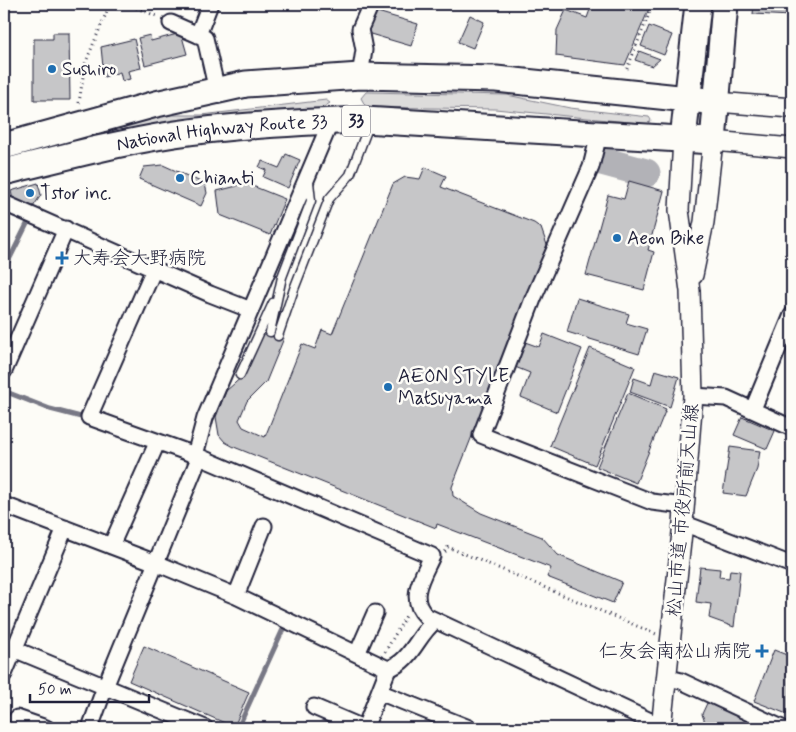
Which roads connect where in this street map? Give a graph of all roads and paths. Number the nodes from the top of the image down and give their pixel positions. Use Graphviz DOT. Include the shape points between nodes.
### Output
graph roads {
  1 [pos="110,4"];
  2 [pos="127,4"];
  3 [pos="210,4"];
  4 [pos="370,4"];
  5 [pos="653,4"];
  6 [pos="698,4"];
  7 [pos="725,4"];
  8 [pos="171,22"];
  9 [pos="198,35"];
  10 [pos="627,70"];
  11 [pos="360,76"];
  12 [pos="217,91"];
  13 [pos="687,99"];
  14 [pos="717,102"];
  15 [pos="79,103"];
  16 [pos="792,108"];
  17 [pos="331,121"];
  18 [pos="371,121"];
  19 [pos="599,134"];
  20 [pos="683,138"];
  21 [pos="713,141"];
  22 [pos="4,146"];
  23 [pos="792,148"];
  24 [pos="4,172"];
  25 [pos="309,172"];
  26 [pos="4,203"];
  27 [pos="66,229"];
  28 [pos="154,269"];
  29 [pos="690,291"];
  30 [pos="277,295"];
  31 [pos="251,310"];
  32 [pos="792,315"];
  33 [pos="270,332"];
  34 [pos="278,336"];
  35 [pos="4,371"];
  36 [pos="240,375"];
  37 [pos="693,396"];
  38 [pos="753,409"];
  39 [pos="792,428"];
  40 [pos="156,443"];
  41 [pos="197,456"];
  42 [pos="5,509"];
  43 [pos="683,515"];
  44 [pos="264,526"];
  45 [pos="65,528"];
  46 [pos="111,546"];
  47 [pos="156,563"];
  48 [pos="792,565"];
  49 [pos="426,569"];
  50 [pos="236,596"];
  51 [pos="418,607"];
  52 [pos="375,613"];
  53 [pos="435,621"];
  54 [pos="670,640"];
  55 [pos="9,648"];
  56 [pos="357,654"];
  57 [pos="382,666"];
  58 [pos="4,674"];
  59 [pos="666,677"];
  60 [pos="105,687"];
  61 [pos="379,692"];
  62 [pos="314,707"];
  63 [pos="17,718"];
  64 [pos="661,727"];
  65 [pos="46,728"];
  66 [pos="90,728"];
  67 [pos="206,728"];
  68 [pos="364,728"];
  69 [pos="469,728"];
  70 [pos="782,728"];
  1 -- 15 [label="path" via="85,64"];
  2 -- 8 [label="path"];
  3 -- 9 [label="street"];
  4 -- 11 [label="street" via="360,29 364,50"];
  5 -- 10 [label="path"];
  6 -- 13 [label="highway"];
  7 -- 14 [label="highway"];
  8 -- 9 [label="street"];
  9 -- 12 [label="street" via="205,38"];
  11 -- 12 [label="highway, National Highway Route 33" via="246,84"];
  11 -- 13 [label="highway, National Highway Route 33" via="496,79"];
  12 -- 22 [label="highway, National Highway Route 33" via="156,104"];
  13 -- 14 [label="highway, National Highway Route 33"];
  13 -- 20 [label="highway"];
  14 -- 16 [label="street"];
  14 -- 21 [label="highway"];
  17 -- 18 [label="highway, National Highway Route 33 / 33"];
  17 -- 24 [label="highway, National Highway Route 33 / 33" via="175,134"];
  17 -- 25 [label="street"];
  18 -- 19 [label="highway, National Highway Route 33 / 33"];
  18 -- 34 [label="lane" via="350,175 329,199"];
  19 -- 20 [label="highway, National Highway Route 33 / 33"];
  19 -- 43 [label="street" via="591,167 533,299 481,435"];
  20 -- 21 [label="highway, National Highway Route 33 / 33"];
  20 -- 29 [label="street, 松山市道 市役所前天山線" via="679,210"];
  21 -- 23 [label="street"];
  21 -- 29 [label="street, 松山市道 市役所前天山線" via="704,222"];
  25 -- 30 [label="lane" via="311,201"];
  25 -- 31 [label="street"];
  26 -- 27 [label="street"];
  27 -- 28 [label="street"];
  27 -- 35 [label="street"];
  28 -- 31 [label="street"];
  28 -- 40 [label="street" via="89,417"];
  29 -- 37 [label="street, 松山市道 市役所前天山線"];
  30 -- 33 [label="lane"];
  30 -- 36 [label="lane"];
  31 -- 41 [label="street" via="205,418"];
  32 -- 38 [label="street"];
  37 -- 38 [label="street" via="726,398"];
  37 -- 43 [label="street, 松山市道 市役所前天山線"];
  38 -- 39 [label="street"];
  40 -- 41 [label="street"];
  40 -- 46 [label="street"];
  41 -- 47 [label="street"];
  41 -- 49 [label="street" via="432,556"];
  42 -- 45 [label="street"];
  43 -- 48 [label="street"];
  43 -- 54 [label="street, 松山市道 市役所前天山線"];
  44 -- 50 [label="street"];
  45 -- 46 [label="street"];
  45 -- 55 [label="street"];
  46 -- 47 [label="street"];
  47 -- 50 [label="street"];
  47 -- 60 [label="street"];
  49 -- 51 [label="street" via="417,592"];
  49 -- 54 [label="path" via="440,563 448,547"];
  50 -- 56 [label="street"];
  51 -- 53 [label="street"];
  51 -- 57 [label="path" via="404,617 385,652"];
  52 -- 56 [label="street"];
  53 -- 57 [label="street" via="424,630 399,665"];
  53 -- 64 [label="street"];
  54 -- 59 [label="street, 松山市道 市役所前天山線"];
  55 -- 58 [label="street"];
  55 -- 60 [label="street"];
  56 -- 57 [label="street"];
  57 -- 61 [label="street"];
  59 -- 64 [label="street, 松山市道 市役所前天山線"];
  59 -- 70 [label="street" via="686,683"];
  60 -- 66 [label="street"];
  60 -- 67 [label="street"];
  61 -- 68 [label="street"];
  61 -- 69 [label="street"];
  62 -- 68 [label="street"];
  63 -- 65 [label="street"];
}
